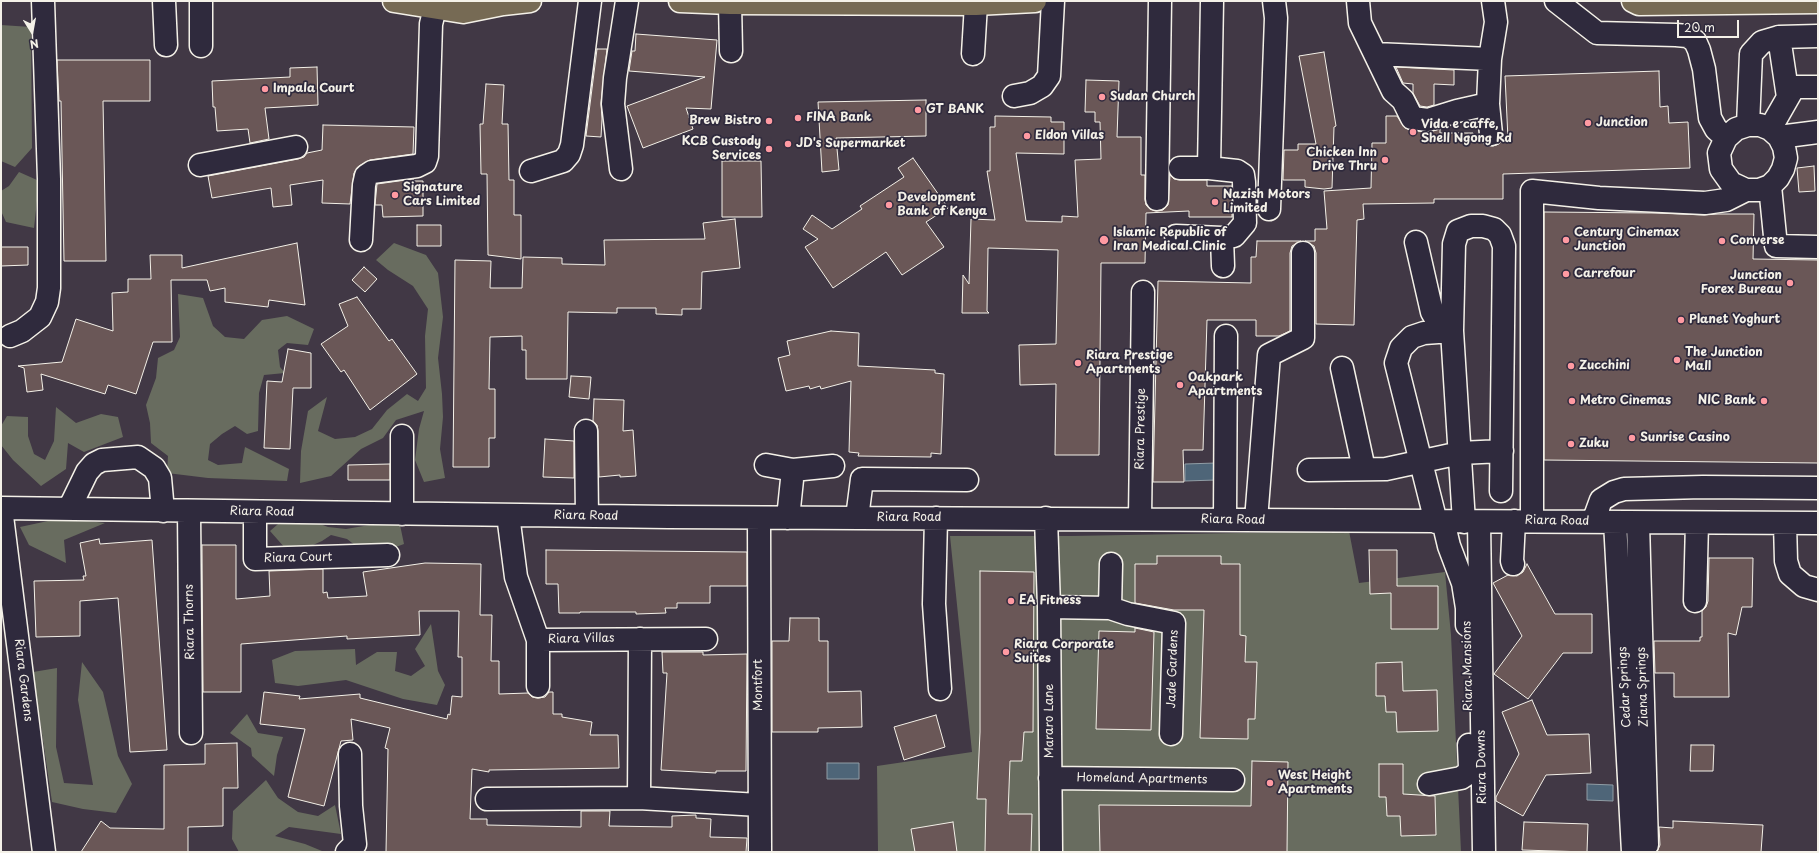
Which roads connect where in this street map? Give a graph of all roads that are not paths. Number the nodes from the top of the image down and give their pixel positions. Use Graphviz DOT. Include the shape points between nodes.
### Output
graph roads {
  1 [pos="43,1"];
  2 [pos="164,1"];
  3 [pos="201,1"];
  4 [pos="394,1"];
  5 [pos="530,1"];
  6 [pos="590,1"];
  7 [pos="627,1"];
  8 [pos="680,1"];
  9 [pos="1035,1"];
  10 [pos="1053,1"];
  11 [pos="1160,1"];
  12 [pos="1212,1"];
  13 [pos="1274,1"];
  14 [pos="1358,1"];
  15 [pos="1493,1"];
  16 [pos="1556,1"];
  17 [pos="1633,1"];
  18 [pos="505,2"];
  19 [pos="1818,2"];
  20 [pos="730,3"];
  21 [pos="976,4"];
  22 [pos="423,5"];
  23 [pos="1818,36"];
  24 [pos="1779,37"];
  25 [pos="166,45"];
  26 [pos="202,46"];
  27 [pos="731,51"];
  28 [pos="972,54"];
  29 [pos="1376,54"];
  30 [pos="1490,58"];
  31 [pos="1818,87"];
  32 [pos="1014,96"];
  33 [pos="1788,97"];
  34 [pos="1488,104"];
  35 [pos="1748,124"];
  36 [pos="1818,132"];
  37 [pos="1774,133"];
  38 [pos="1491,134"];
  39 [pos="1726,138"];
  40 [pos="296,147"];
  41 [pos="200,165"];
  42 [pos="1180,168"];
  43 [pos="1209,168"];
  44 [pos="621,169"];
  45 [pos="532,171"];
  46 [pos="1770,186"];
  47 [pos="1746,190"];
  48 [pos="1157,199"];
  49 [pos="1269,209"];
  50 [pos="1176,236"];
  51 [pos="1222,238"];
  52 [pos="361,240"];
  53 [pos="1416,242"];
  54 [pos="1818,247"];
  55 [pos="1303,253"];
  56 [pos="1223,266"];
  57 [pos="1143,292"];
  58 [pos="1452,331"];
  59 [pos="10,336"];
  60 [pos="1226,336"];
  61 [pos="1342,368"];
  62 [pos="586,431"];
  63 [pos="402,436"];
  64 [pos="1502,451"];
  65 [pos="1460,453"];
  66 [pos="1420,463"];
  67 [pos="766,465"];
  68 [pos="833,466"];
  69 [pos="1364,469"];
  70 [pos="793,470"];
  71 [pos="1309,470"];
  72 [pos="967,480"];
  73 [pos="1818,488"];
  74 [pos="1502,491"];
  75 [pos="1,508"];
  76 [pos="69,509"];
  77 [pos="163,511"];
  78 [pos="189,511"];
  79 [pos="255,512"];
  80 [pos="402,514"];
  81 [pos="508,515"];
  82 [pos="587,516"];
  83 [pos="759,518"];
  84 [pos="788,518"];
  85 [pos="857,518"];
  86 [pos="936,518"];
  87 [pos="1046,518"];
  88 [pos="1140,519"];
  89 [pos="1225,520"];
  90 [pos="1256,520"];
  91 [pos="1523,521"];
  92 [pos="1439,522"];
  93 [pos="1472,522"];
  94 [pos="1593,522"];
  95 [pos="1616,522"];
  96 [pos="1638,523"];
  97 [pos="1697,523"];
  98 [pos="1785,523"];
  99 [pos="1818,523"];
  100 [pos="388,555"];
  101 [pos="1111,564"];
  102 [pos="1513,564"];
  103 [pos="1818,590"];
  104 [pos="1695,601"];
  105 [pos="1049,607"];
  106 [pos="1110,608"];
  107 [pos="640,639"];
  108 [pos="706,639"];
  109 [pos="538,640"];
  110 [pos="538,686"];
  111 [pos="940,688"];
  112 [pos="191,733"];
  113 [pos="1171,734"];
  114 [pos="350,754"];
  115 [pos="1050,778"];
  116 [pos="1233,780"];
  117 [pos="1428,784"];
  118 [pos="639,798"];
  119 [pos="487,799"];
  120 [pos="760,805"];
  121 [pos="44,852"];
  122 [pos="347,852"];
  123 [pos="760,852"];
  124 [pos="1051,852"];
  125 [pos="1484,852"];
  126 [pos="1634,852"];
  127 [pos="1647,852"];
  1 -- 59 [label="street" via="49,179 49,288 47,302 40,317 22,331"];
  2 -- 25 [label="street"];
  3 -- 26 [label="street"];
  4 -- 22 [label="main road"];
  5 -- 18 [label="main road"];
  6 -- 45 [label="street" via="569,154 563,161"];
  7 -- 44 [label="street" via="613,104"];
  8 -- 20 [label="main road"];
  9 -- 21 [label="main road"];
  10 -- 32 [label="street" via="1049,76 1042,86 1030,93"];
  11 -- 48 [label="street"];
  12 -- 43 [label="street"];
  13 -- 49 [label="street" via="1276,18"];
  14 -- 29 [label="street" via="1360,23"];
  15 -- 30 [label="street" via="1496,22"];
  16 -- 39 [label="street" via="1597,33 1676,35 1687,36 1695,41 1704,69 1710,118 1716,129"];
  17 -- 19 [label="main road" via="1639,4"];
  18 -- 22 [label="main road" via="463,12"];
  20 -- 21 [label="main road"];
  20 -- 27 [label="street"];
  21 -- 28 [label="street"];
  22 -- 52 [label="street" via="431,24 427,156 425,162 417,166 372,172 366,176"];
  23 -- 24 [label="street"];
  24 -- 33 [label="street"];
  24 -- 35 [label="street" via="1762,42 1751,54"];
  29 -- 30 [label="street"];
  29 -- 34 [label="street" via="1393,91 1403,100 1412,118 1428,120"];
  30 -- 34 [label="street"];
  31 -- 33 [label="street" via="1794,87"];
  33 -- 37 [label="street"];
  34 -- 38 [label="street"];
  35 -- 37 [label="street" via="1760,125"];
  35 -- 39 [label="street" via="1736,129"];
  36 -- 37 [label="street"];
  37 -- 46 [label="street" via="1784,147 1786,158 1784,169"];
  39 -- 47 [label="street" via="1719,153 1721,169 1731,183"];
  40 -- 41 [label="street"];
  42 -- 43 [label="street"];
  43 -- 51 [label="street" via="1236,171 1242,175 1244,182 1246,223 1234,236"];
  46 -- 47 [label="street" via="1759,190"];
  46 -- 54 [label="street" via="1776,246"];
  47 -- 91 [label="street" via="1726,200 1705,203 1599,198 1532,191"];
  50 -- 51 [label="street"];
  51 -- 56 [label="street"];
  53 -- 58 [label="street" via="1432,312 1439,324"];
  55 -- 90 [label="street" via="1303,338 1269,355"];
  57 -- 88 [label="street, Riara Prestige"];
  58 -- 64 [label="street, Riara Downs" via="1454,244 1458,231 1471,226 1494,229 1500,235 1504,246"];
  58 -- 65 [label="street, Riara Downs"];
  58 -- 66 [label="street, Riara Mansions" via="1424,333 1412,337 1401,348 1396,363"];
  60 -- 89 [label="street"];
  61 -- 69 [label="street"];
  62 -- 82 [label="street"];
  63 -- 80 [label="street"];
  64 -- 65 [label="street"];
  64 -- 74 [label="street"];
  65 -- 66 [label="street"];
  65 -- 93 [label="street, Riara Downs"];
  66 -- 69 [label="street" via="1386,469"];
  66 -- 92 [label="street, Riara Mansions"];
  67 -- 70 [label="street"];
  68 -- 70 [label="street"];
  69 -- 71 [label="street"];
  70 -- 84 [label="street"];
  72 -- 85 [label="street" via="862,479"];
  73 -- 94 [label="street" via="1624,489 1601,500"];
  75 -- 76 [label="street, Riara Road"];
  75 -- 121 [label="street, Riara Gardens"];
  76 -- 77 [label="street, Riara Road"];
  76 -- 77 [label="street" via="87,472 94,464 102,460 138,457 154,468 160,478"];
  77 -- 78 [label="street, Riara Road"];
  78 -- 79 [label="street, Riara Road"];
  78 -- 112 [label="street, Riara Thorns"];
  79 -- 80 [label="street, Riara Road"];
  79 -- 100 [label="street, Riara Court" via="255,559"];
  80 -- 81 [label="street, Riara Road"];
  81 -- 82 [label="street, Riara Road"];
  81 -- 109 [label="street, Riara Villas" via="516,577"];
  82 -- 83 [label="street, Riara Road"];
  83 -- 84 [label="street, Riara Road"];
  83 -- 120 [label="street, Montfort"];
  84 -- 85 [label="street, Riara Road"];
  85 -- 86 [label="street, Riara Road"];
  86 -- 87 [label="street, Riara Road"];
  86 -- 111 [label="street" via="934,604"];
  87 -- 88 [label="street, Riara Road"];
  87 -- 105 [label="street, Mararo Lane"];
  88 -- 89 [label="street, Riara Road"];
  89 -- 90 [label="street, Riara Road"];
  90 -- 92 [label="street, Riara Road"];
  91 -- 93 [label="street, Riara Road"];
  91 -- 94 [label="street, Riara Road"];
  91 -- 102 [label="street"];
  92 -- 93 [label="street, Riara Road"];
  92 -- 117 [label="street, Riara Mansions" via="1463,584 1467,608 1470,768 1461,778"];
  93 -- 125 [label="street, Riara Downs" via="1480,562"];
  94 -- 95 [label="street, Riara Road"];
  95 -- 96 [label="street, Riara Road"];
  95 -- 126 [label="street, Cedar Springs"];
  96 -- 97 [label="street, Riara Road"];
  96 -- 127 [label="street, Ziana Springs" via="1648,814"];
  97 -- 98 [label="street, Riara Road"];
  97 -- 104 [label="street"];
  98 -- 99 [label="street, Riara Road"];
  98 -- 103 [label="street" via="1786,561 1790,574 1804,586"];
  101 -- 106 [label="street"];
  105 -- 106 [label="street, Jade Gardens"];
  105 -- 115 [label="street, Mararo Lane"];
  106 -- 113 [label="street, Jade Gardens" via="1174,623"];
  107 -- 108 [label="street, Riara Villas"];
  107 -- 109 [label="street, Riara Villas"];
  107 -- 118 [label="street"];
  109 -- 110 [label="street"];
  114 -- 122 [label="street" via="355,844"];
  115 -- 116 [label="street, Homeland Apartments"];
  115 -- 124 [label="street, Mararo Lane"];
  118 -- 119 [label="street"];
  118 -- 120 [label="street"];
  120 -- 123 [label="street, Montfort"];
}
